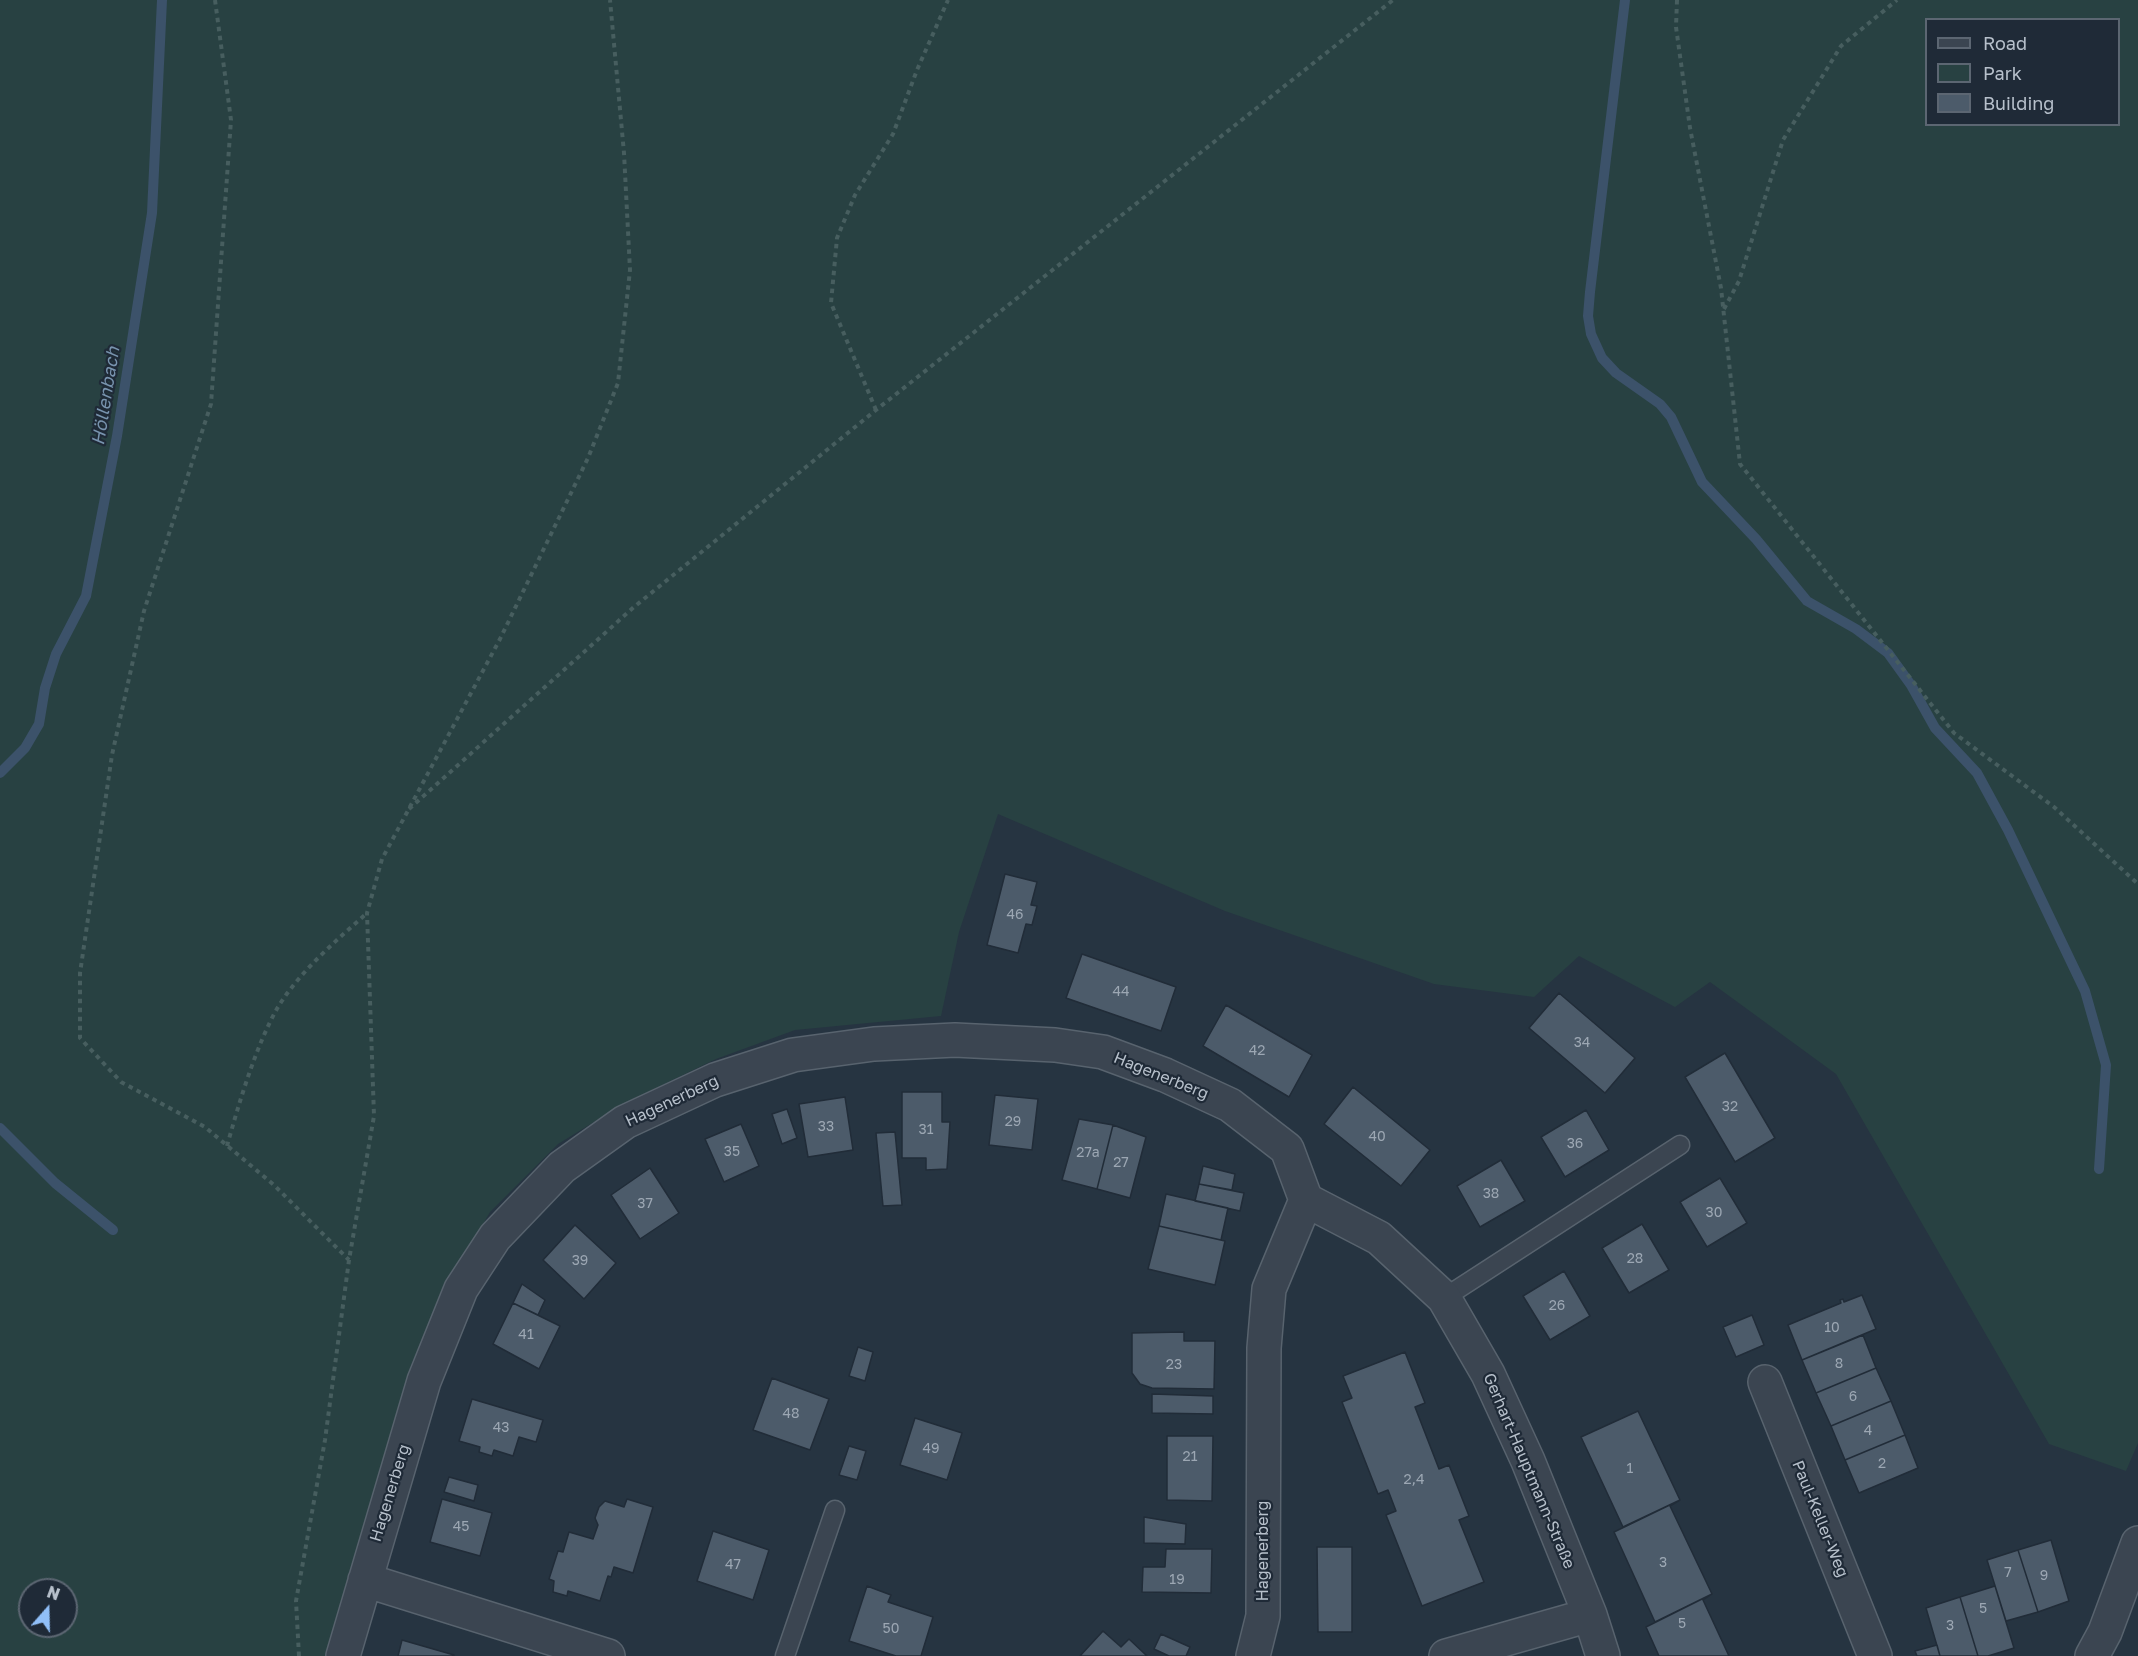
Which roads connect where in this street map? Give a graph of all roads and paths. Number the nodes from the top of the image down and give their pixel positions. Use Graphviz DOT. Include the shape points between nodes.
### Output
graph roads {
  1 [pos="215,0"];
  2 [pos="610,0"];
  3 [pos="948,0"];
  4 [pos="1393,0"];
  5 [pos="1677,0"];
  6 [pos="1897,0"];
  7 [pos="1723,310"];
  8 [pos="876,410"];
  9 [pos="405,812"];
  10 [pos="2138,884"];
  11 [pos="367,913"];
  12 [pos="1680,1145"];
  13 [pos="227,1146"];
  14 [pos="1306,1200"];
  15 [pos="349,1260"];
  16 [pos="1444,1298"];
  17 [pos="1765,1382"];
  18 [pos="835,1510"];
  19 [pos="2138,1543"];
  20 [pos="365,1580"];
  21 [pos="1590,1615"];
  22 [pos="298,1656"];
  23 [pos="343,1656"];
  24 [pos="608,1656"];
  25 [pos="785,1656"];
  26 [pos="1253,1656"];
  27 [pos="1446,1656"];
  28 [pos="1603,1656"];
  29 [pos="1875,1656"];
  30 [pos="2092,1656"];
  1 -- 13 [label="path" via="231,120 211,404 144,611 112,754 80,973 80,1038 121,1082 205,1127"];
  2 -- 9 [label="path" via="630,270 618,383 588,459 500,639"];
  3 -- 8 [label="path" via="893,134 855,195 837,238 831,303"];
  4 -- 8 [label="path"];
  5 -- 7 [label="path" via="1676,27 1690,128"];
  6 -- 7 [label="path" via="1840,46 1783,140 1739,281"];
  7 -- 10 [label="path" via="1740,464 1954,733 2054,807"];
  8 -- 9 [label="path" via="634,607"];
  9 -- 11 [label="path" via="382,859"];
  11 -- 13 [label="path" via="313,962 278,1007 237,1109"];
  11 -- 15 [label="path" via="374,1116"];
  12 -- 16 [label="lane"];
  13 -- 15 [label="path" via="274,1185"];
  14 -- 16 [label="street" via="1379,1238"];
  14 -- 20 [label="street, Hagenerberg" via="1287,1149 1230,1105 1103,1052 1055,1045 955,1040 874,1044 793,1054 715,1080 625,1122 562,1167 495,1237 461,1289 424,1381"];
  14 -- 26 [label="street, Hagenerberg" via="1269,1289 1264,1348 1263,1616"];
  15 -- 22 [label="path" via="325,1440 296,1601"];
  16 -- 21 [label="street, Gerhart-Hauptmann-Straße" via="1488,1374 1518,1439"];
  17 -- 29 [label="street, Paul-Keller-Weg"];
  18 -- 25 [label="lane"];
  19 -- 30 [label="street"];
  20 -- 23 [label="street, Hagenerberg"];
  20 -- 24 [label="street"];
  21 -- 27 [label="street"];
  21 -- 28 [label="street, Gerhart-Hauptmann-Straße"];
}
